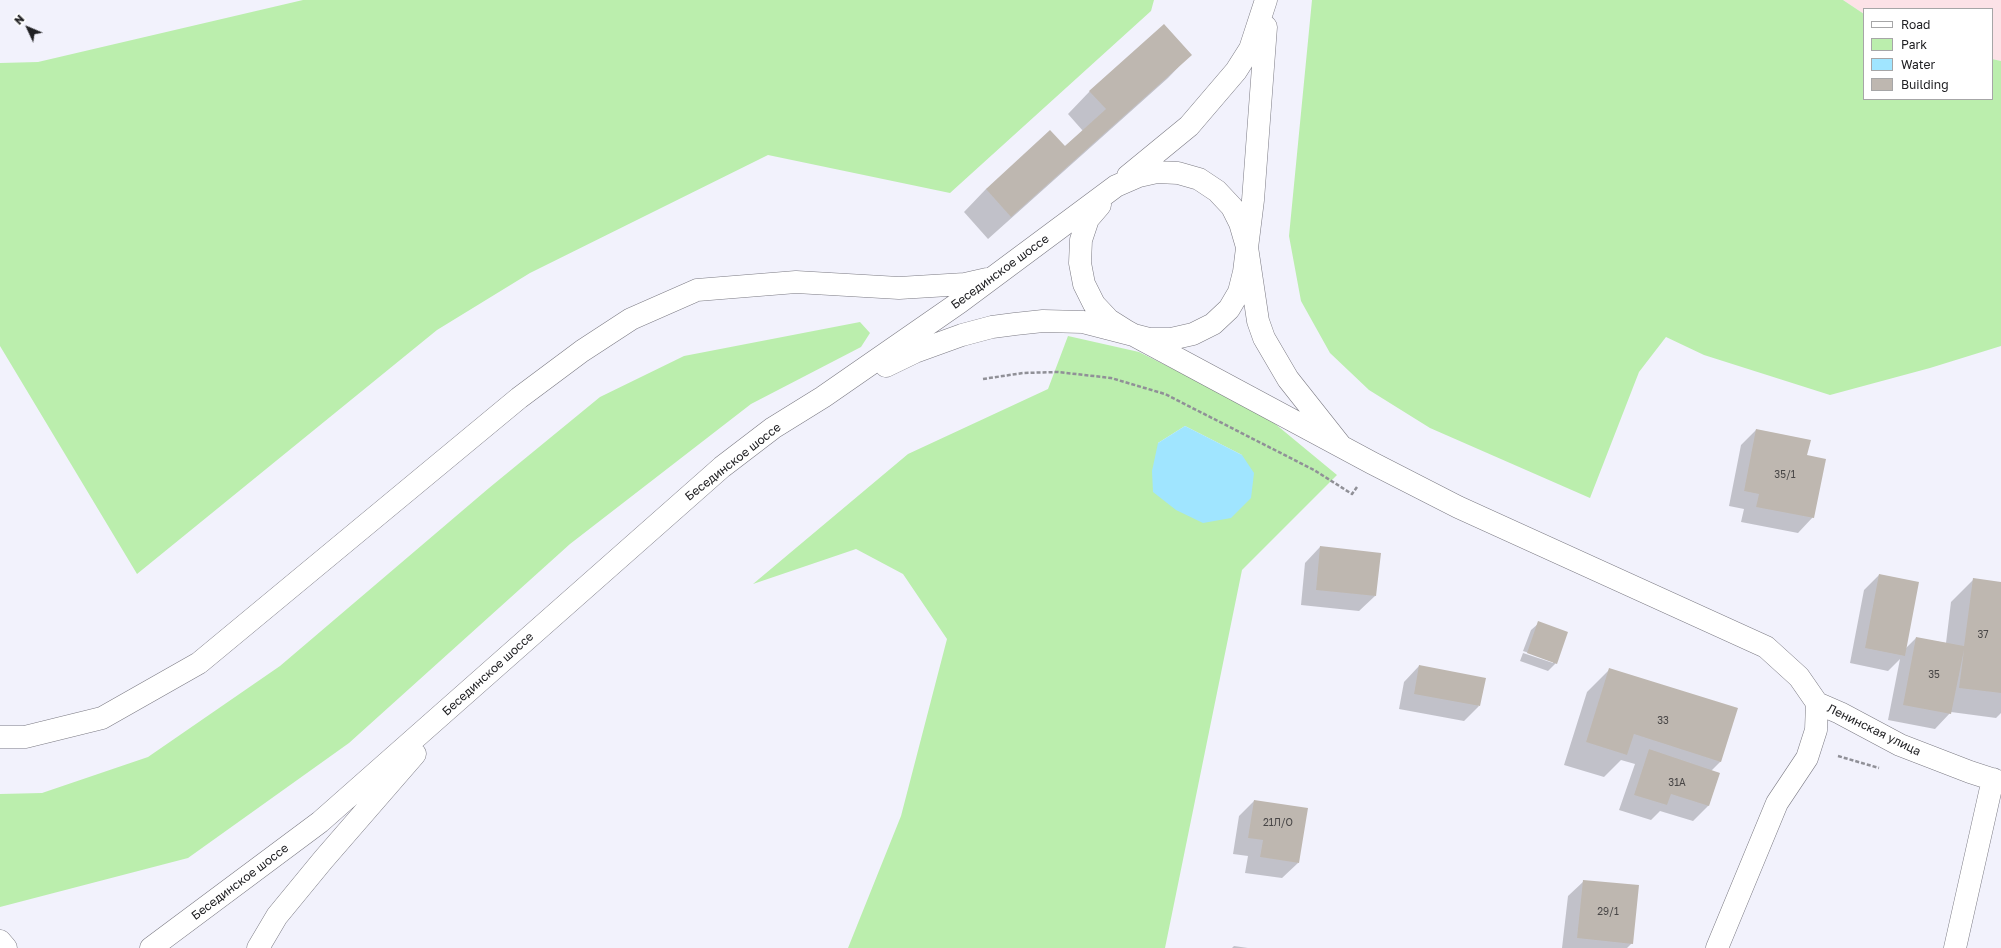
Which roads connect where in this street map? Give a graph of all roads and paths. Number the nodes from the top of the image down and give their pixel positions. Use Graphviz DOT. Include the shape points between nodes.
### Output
graph roads {
  1 [pos="1267,0"];
  2 [pos="1116,186"];
  3 [pos="1247,247"];
  4 [pos="996,276"];
  5 [pos="1128,332"];
  6 [pos="983,379"];
  7 [pos="823,397"];
  8 [pos="1341,446"];
  9 [pos="1372,463"];
  10 [pos="470,692"];
  11 [pos="1817,703"];
  12 [pos="0,737"];
  13 [pos="1997,780"];
  14 [pos="0,941"];
  15 [pos="6,948"];
  16 [pos="151,948"];
  17 [pos="258,948"];
  18 [pos="1717,948"];
  19 [pos="1956,948"];
  1 -- 2 [label="street" via="1250,49 1236,71 1189,126"];
  1 -- 3 [label="street" via="1253,200"];
  2 -- 3 [label="street" via="1138,176 1157,172 1178,173 1199,179 1217,191 1232,207"];
  2 -- 4 [label="street, Бесединское шоссе"];
  2 -- 5 [label="street" via="1088,220 1081,240 1080,263 1084,284 1094,304 1109,320"];
  3 -- 5 [label="street" via="1239,292 1229,309 1212,324 1193,334 1171,339 1149,339"];
  3 -- 8 [label="street" via="1258,321 1264,338 1288,379"];
  4 -- 7 [label="street, Бесединское шоссе"];
  4 -- 12 [label="street" via="965,284 899,288 796,282 697,290 631,319 582,351 519,398 198,663 102,718 25,737"];
  5 -- 7 [label="street, Бесединское шоссе" via="1064,320 992,327 915,352"];
  5 -- 8 [label="street"];
  6 -- 9 [label="path" via="1023,373 1058,372 1111,378 1165,394 1314,470 1352,494"];
  7 -- 10 [label="street, Бесединское шоссе" via="773,428 722,467 627,549"];
  8 -- 9 [label="street"];
  9 -- 11 [label="street" via="1458,507 1766,646 1799,677"];
  10 -- 16 [label="street, Бесединское шоссе" via="320,822"];
  10 -- 17 [label="street" via="323,860 277,916"];
  11 -- 13 [label="street, Ленинская улица" via="1900,745"];
  11 -- 18 [label="street, Ленинская улица" via="1816,730 1807,758 1777,803"];
  13 -- 19 [label="street"];
  14 -- 15 [label="street"];
}
